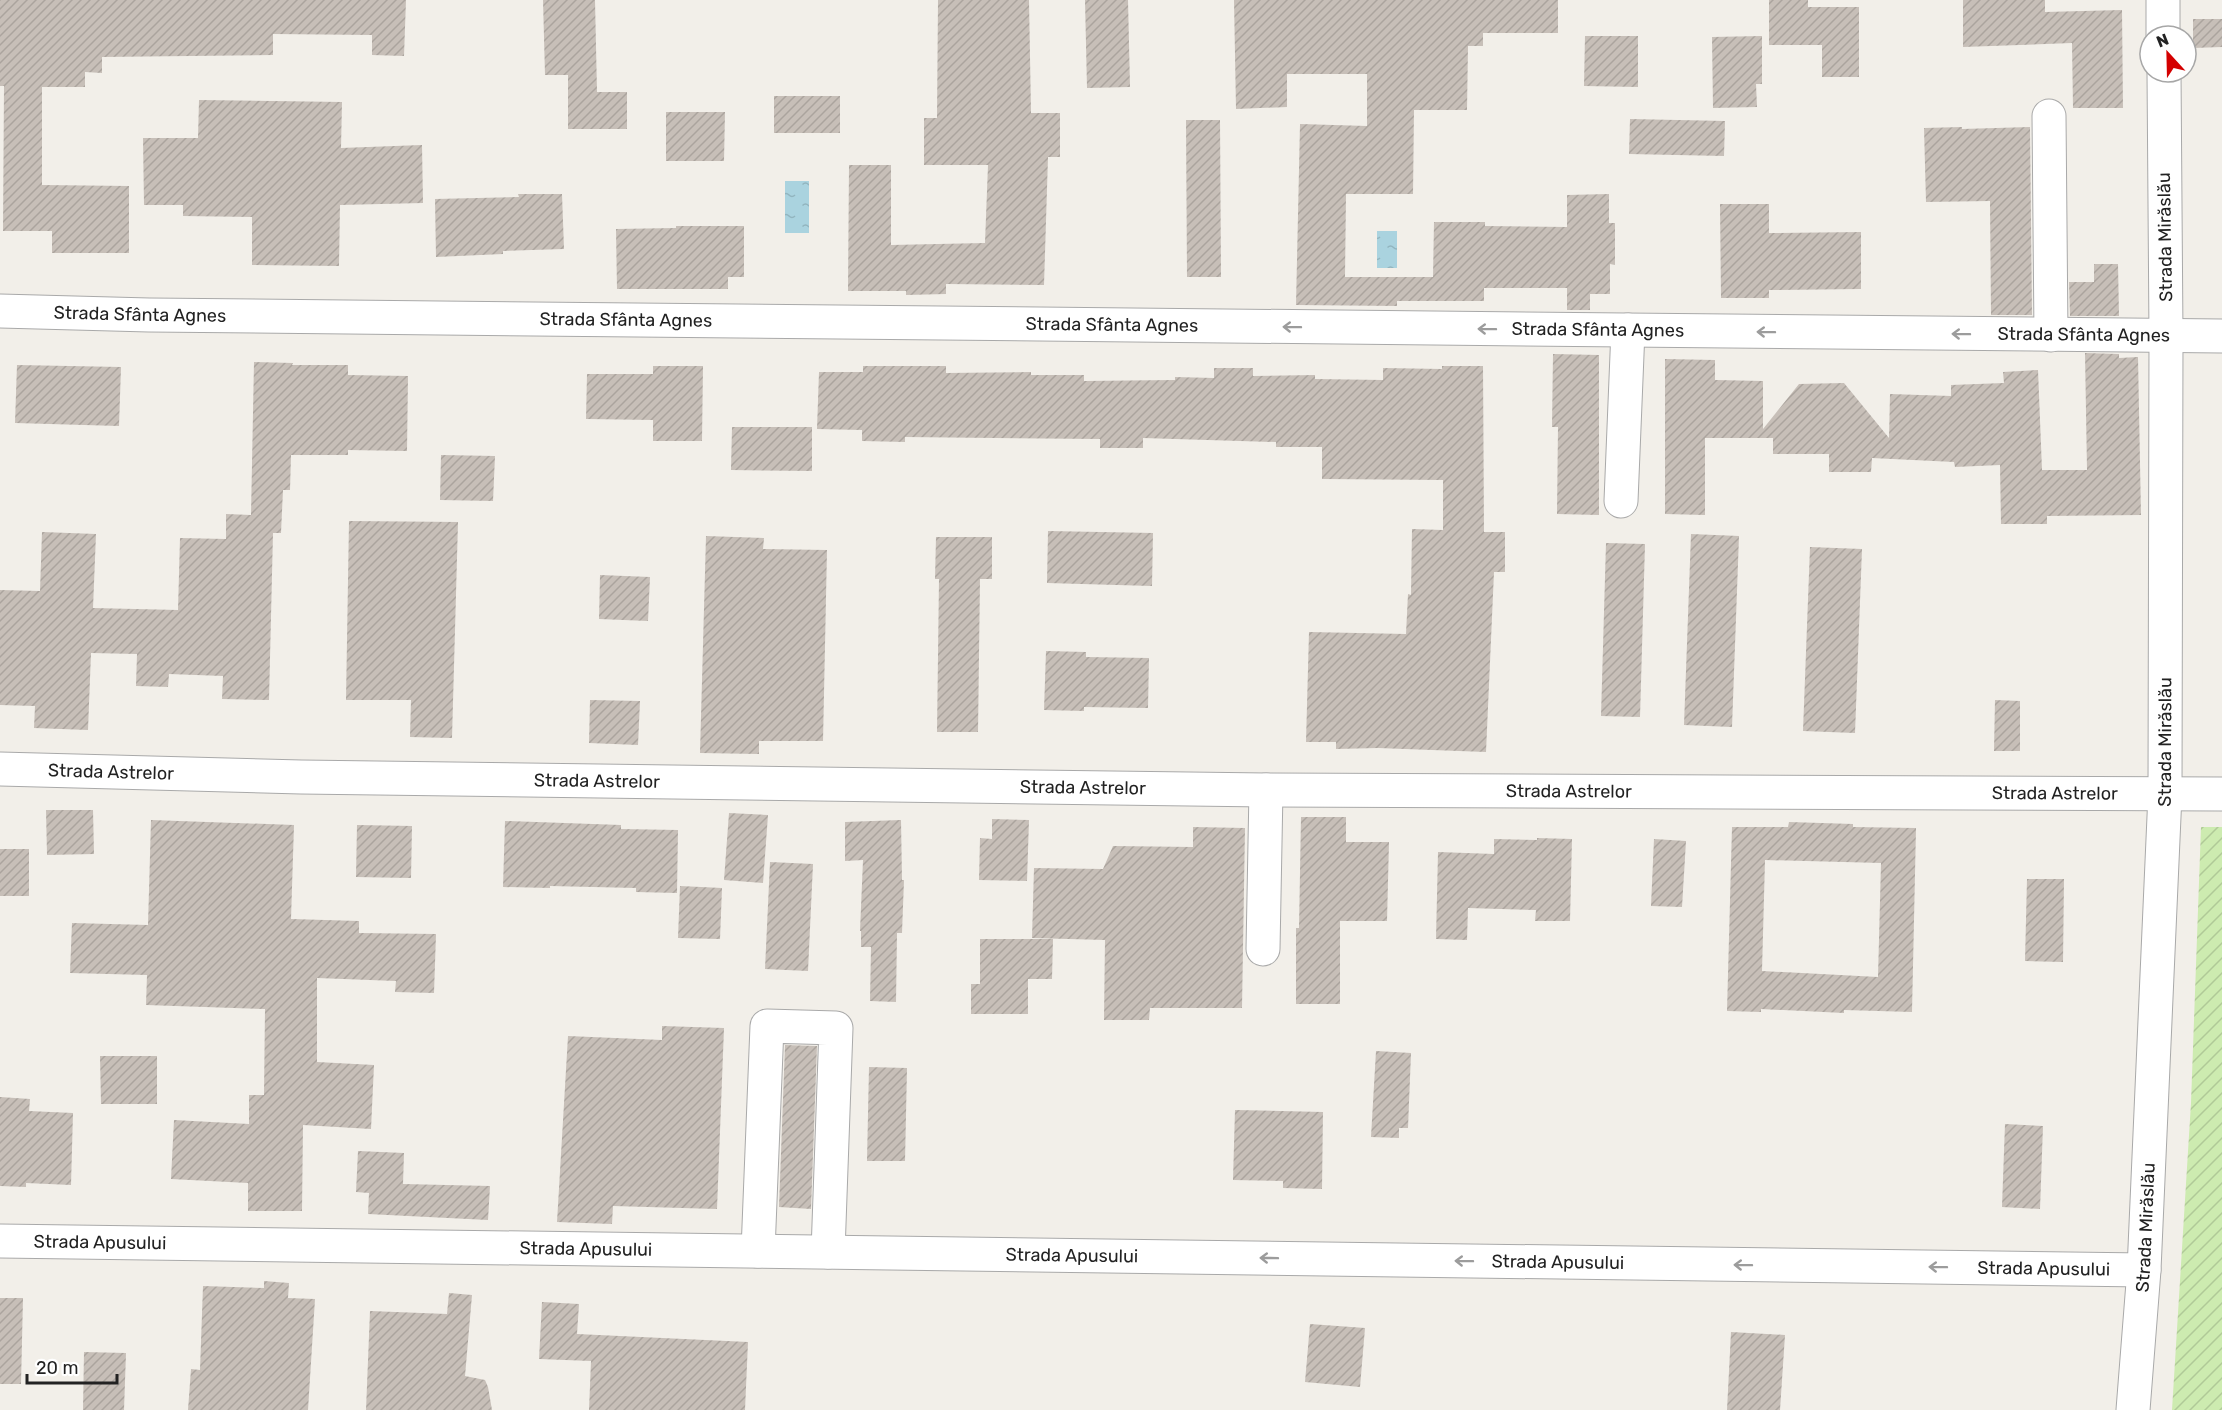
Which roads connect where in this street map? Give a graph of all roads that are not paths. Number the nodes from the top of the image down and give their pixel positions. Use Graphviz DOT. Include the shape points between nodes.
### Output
graph roads {
  1 [pos="2163,0"];
  2 [pos="2163,24"];
  3 [pos="2164,84"];
  4 [pos="2049,116"];
  5 [pos="0,311"];
  6 [pos="1628,330"];
  7 [pos="2051,335"];
  8 [pos="2166,336"];
  9 [pos="2222,336"];
  10 [pos="1621,501"];
  11 [pos="0,769"];
  12 [pos="1266,790"];
  13 [pos="2165,794"];
  14 [pos="2222,794"];
  15 [pos="1263,949"];
  16 [pos="0,1241"];
  17 [pos="758,1251"];
  18 [pos="828,1252"];
  19 [pos="2144,1270"];
  20 [pos="2133,1410"];
  1 -- 2 [label="street"];
  3 -- 8 [label="street, Strada Mirăslău"];
  4 -- 7 [label="street"];
  6 -- 5 [label="street, Strada Sfânta Agnes, one-way"];
  7 -- 6 [label="street, Strada Sfânta Agnes, one-way"];
  6 -- 10 [label="street"];
  7 -- 8 [label="street, Strada Sfânta Agnes"];
  8 -- 9 [label="street, Strada Sfânta Agnes"];
  8 -- 13 [label="street, Strada Mirăslău"];
  11 -- 12 [label="street, Strada Astrelor" via="301,777"];
  12 -- 13 [label="street, Strada Astrelor"];
  12 -- 15 [label="street"];
  13 -- 14 [label="street, Strada Astrelor"];
  13 -- 19 [label="street, Strada Mirăslău"];
  16 -- 17 [label="street, Strada Apusului"];
  17 -- 18 [label="street, Strada Apusului"];
  17 -- 18 [label="street" via="767,1026 836,1028"];
  19 -- 18 [label="street, Strada Apusului, one-way"];
  19 -- 20 [label="street, Strada Mirăslău"];
}
